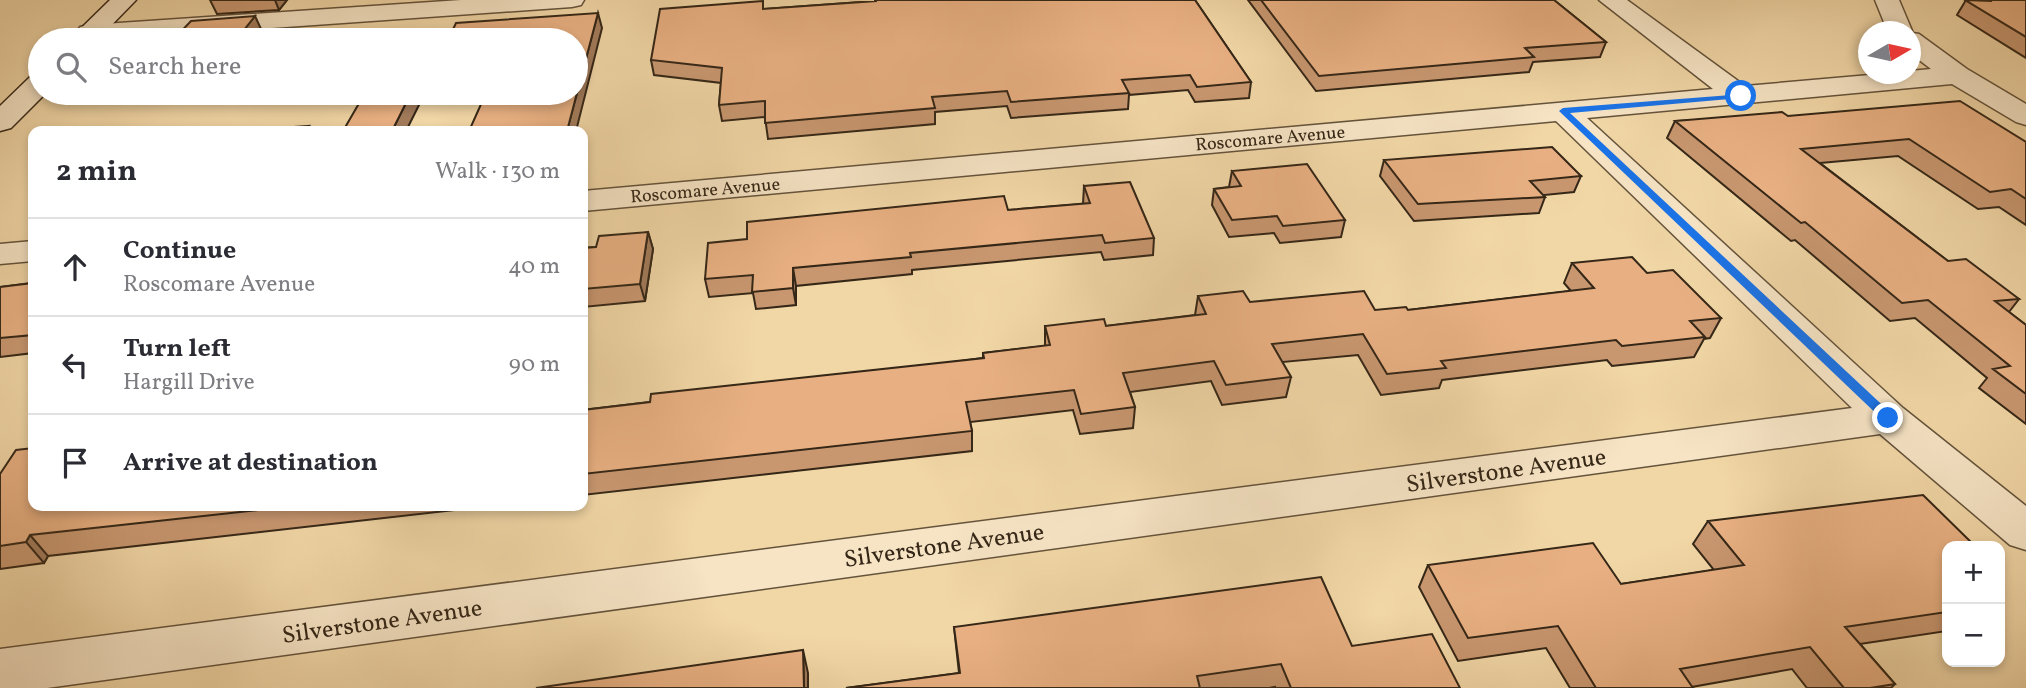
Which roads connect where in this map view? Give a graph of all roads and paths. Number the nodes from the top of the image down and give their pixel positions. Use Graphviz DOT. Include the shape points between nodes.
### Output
graph roads {
  1 [pos="124,0"];
  2 [pos="572,0"];
  3 [pos="1611,0"];
  4 [pos="1887,0"];
  5 [pos="1896,21"];
  6 [pos="95,28"];
  7 [pos="204,28"];
  8 [pos="1921,48"];
  9 [pos="1957,75"];
  10 [pos="28,95"];
  11 [pos="1741,96"];
  12 [pos="1563,111"];
  13 [pos="2026,116"];
  14 [pos="0,122"];
  15 [pos="588,201"];
  16 [pos="28,251"];
  17 [pos="0,254"];
  18 [pos="1888,418"];
  19 [pos="2026,532"];
  20 [pos="0,672"];
  1 -- 6 [label="street"];
  2 -- 7 [label="street"];
  3 -- 11 [label="street"];
  4 -- 5 [label="street"];
  8 -- 9 [label="street"];
  9 -- 11 [label="street, Roscomare Avenue"];
  9 -- 13 [label="street"];
  10 -- 14 [label="street"];
  11 -- 12 [label="street, Roscomare Avenue"];
  12 -- 15 [label="street, Roscomare Avenue"];
  12 -- 18 [label="street"];
  16 -- 17 [label="street"];
  18 -- 19 [label="street"];
  18 -- 20 [label="street, Silverstone Avenue"];
}
